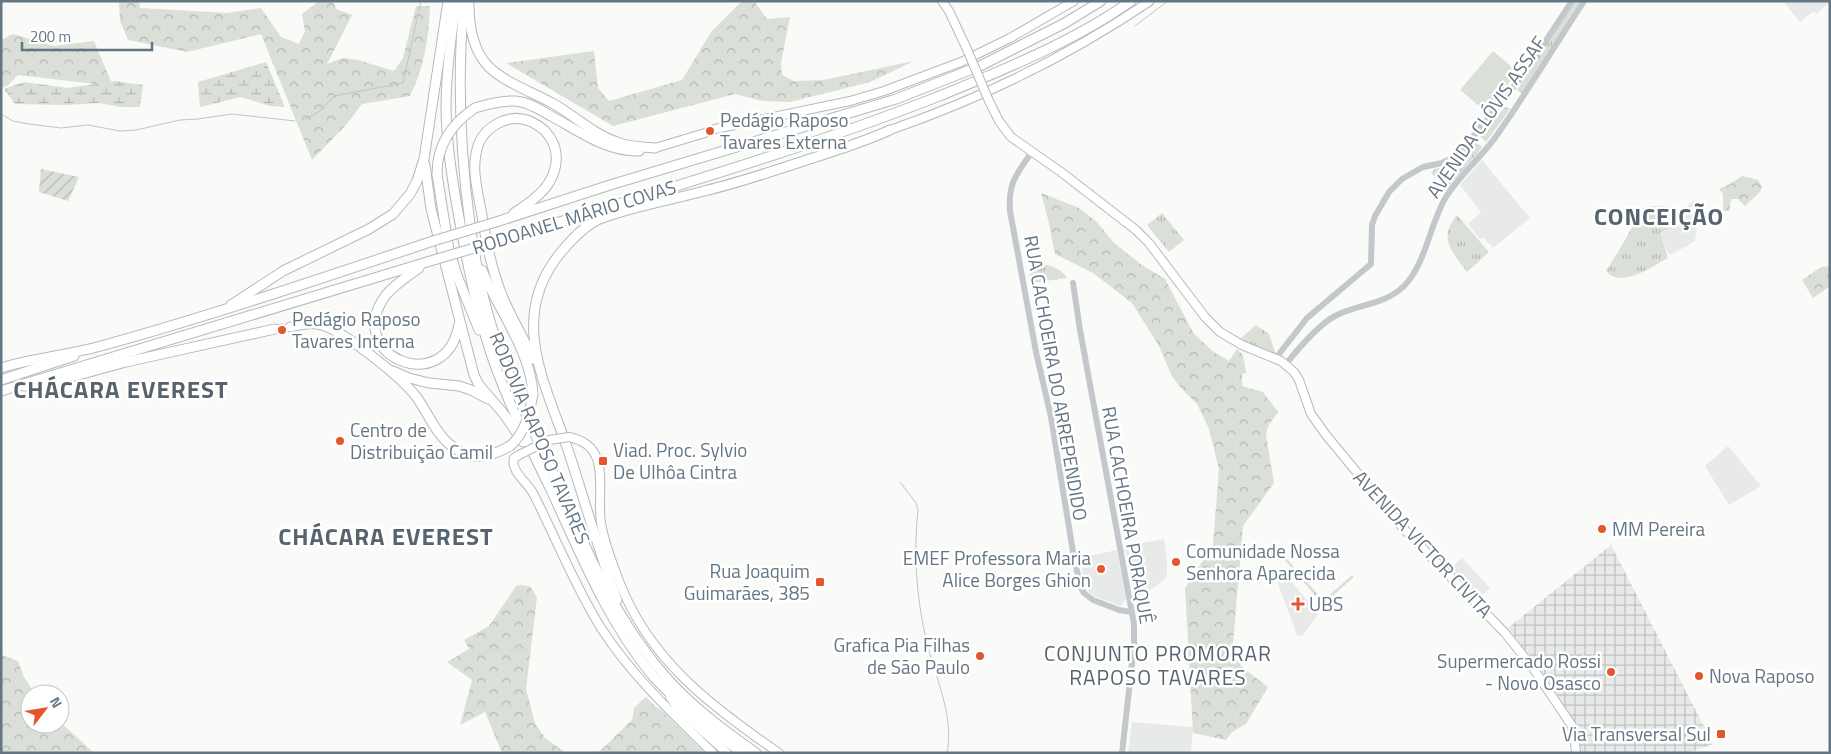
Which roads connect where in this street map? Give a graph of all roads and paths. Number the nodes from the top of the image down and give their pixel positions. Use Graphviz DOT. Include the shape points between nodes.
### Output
graph roads {
  1 [pos="443,1"];
  2 [pos="448,1"];
  3 [pos="456,1"];
  4 [pos="464,1"];
  5 [pos="469,1"];
  6 [pos="942,1"];
  7 [pos="1074,1"];
  8 [pos="1101,1"];
  9 [pos="1131,1"];
  10 [pos="1150,1"];
  11 [pos="1572,1"];
  12 [pos="1584,1"];
  13 [pos="444,19"];
  14 [pos="715,129"];
  15 [pos="890,130"];
  16 [pos="705,133"];
  17 [pos="655,148"];
  18 [pos="1032,152"];
  19 [pos="424,159"];
  20 [pos="624,202"];
  21 [pos="505,219"];
  22 [pos="473,247"];
  23 [pos="425,263"];
  24 [pos="1073,283"];
  25 [pos="228,308"];
  26 [pos="460,321"];
  27 [pos="290,327"];
  28 [pos="275,329"];
  29 [pos="98,347"];
  30 [pos="1279,354"];
  31 [pos="28,360"];
  32 [pos="1,361"];
  33 [pos="1286,364"];
  34 [pos="385,366"];
  35 [pos="1,368"];
  36 [pos="496,368"];
  37 [pos="1,380"];
  38 [pos="18,385"];
  39 [pos="1,391"];
  40 [pos="547,391"];
  41 [pos="490,400"];
  42 [pos="559,509"];
  43 [pos="1132,612"];
  44 [pos="631,632"];
  45 [pos="665,689"];
  46 [pos="713,753"];
  47 [pos="727,753"];
  48 [pos="742,753"];
  49 [pos="756,753"];
  50 [pos="779,753"];
  51 [pos="1122,753"];
  52 [pos="1576,753"];
  1 -- 13 [label="street"];
  2 -- 13 [label="highway"];
  3 -- 36 [label="highway, RODOVIA RAPOSO TAVARES" via="447,70 446,112 451,170 472,287"];
  4 -- 22 [label="highway, RODOVIA RAPOSO TAVARES" via="460,129"];
  5 -- 17 [label="highway" via="471,33 489,67 609,139 631,146"];
  6 -- 18 [label="main road, bridge" via="1005,131"];
  7 -- 14 [label="main road" via="961,62 884,91"];
  8 -- 21 [label="highway, RODOANEL MÁRIO COVAS" via="980,66 896,99"];
  9 -- 20 [label="highway, RODOANEL MÁRIO COVAS" via="1025,60 985,78 862,126"];
  10 -- 15 [label="main road" via="1038,68"];
  11 -- 30 [label="street" via="1531,64 1454,158 1423,167 1393,186 1372,226 1371,264 1307,318"];
  12 -- 33 [label="street, AVENIDA CLÓVIS ASSAF" via="1496,137 1447,196 1405,285 1384,300 1334,317"];
  13 -- 19 [label="highway"];
  15 -- 20 [label="highway" via="681,192 647,201"];
  15 -- 40 [label="highway" via="722,186 603,218 584,228 554,260 535,301 532,330"];
  16 -- 17 [label="main road"];
  17 -- 36 [label="highway, bridge" via="625,151 608,146 518,101 502,101 474,108 452,127 438,156 437,174 450,250"];
  18 -- 33 [label="main road" via="1136,230 1204,317 1220,332 1242,346"];
  18 -- 43 [label="street, RUA CACHOEIRA DO ARREPENDIDO" via="1014,180 1009,196 1074,558 1081,588 1093,600"];
  19 -- 25 [label="highway" via="410,194 393,214 284,271"];
  19 -- 26 [label="highway" via="431,209"];
  20 -- 23 [label="highway, RODOANEL MÁRIO COVAS, bridge"];
  21 -- 25 [label="highway, RODOANEL MÁRIO COVAS, bridge"];
  21 -- 40 [label="highway" via="536,197 556,168 556,150 548,134 523,118 507,119 486,130 475,156 475,176 491,266"];
  22 -- 34 [label="highway, bridge" via="524,356 532,382 533,394 525,427 518,438 495,454 469,455 457,450 444,439 414,393"];
  22 -- 44 [label="highway, RODOVIA RAPOSO TAVARES" via="492,329 508,372 604,586"];
  23 -- 26 [label="highway" via="386,295 376,320 380,343 393,358 413,364 426,363 452,346"];
  23 -- 38 [label="highway, RODOANEL MÁRIO COVAS"];
  24 -- 43 [label="street, RUA CACHOEIRA PORAQUÊ"];
  25 -- 29 [label="highway, RODOANEL MÁRIO COVAS"];
  26 -- 41 [label="highway" via="474,375"];
  27 -- 34 [label="highway" via="323,325"];
  28 -- 38 [label="highway" via="142,358 38,386"];
  29 -- 31 [label="highway, RODOANEL MÁRIO COVAS"];
  29 -- 37 [label="highway, RODOANEL MÁRIO COVAS"];
  31 -- 32 [label="highway"];
  31 -- 35 [label="highway, RODOANEL MÁRIO COVAS"];
  33 -- 52 [label="main road, AVENIDA VICTOR CIVITA" via="1299,380 1311,414 1326,435 1403,528 1500,627 1533,668 1567,717 1574,733"];
  34 -- 41 [label="highway" via="409,378 471,390"];
  36 -- 42 [label="highway, RODOVIA RAPOSO TAVARES"];
  38 -- 39 [label="highway, RODOANEL MÁRIO COVAS"];
  40 -- 44 [label="highway" via="601,556"];
  41 -- 42 [label="highway" via="522,441"];
  42 -- 45 [label="highway, RODOVIA RAPOSO TAVARES" via="605,604 625,637"];
  43 -- 51 [label="street, RUA CACHOEIRA PORAQUÊ" via="1134,645"];
  44 -- 49 [label="highway, RODOVIA RAPOSO TAVARES" via="688,699"];
  45 -- 47 [label="main road" via="678,709"];
  45 -- 48 [label="highway, RODOVIA RAPOSO TAVARES"];
  46 -- 50 [label="main road, RODOVIA RAPOSO TAVARES, bridge" via="658,699 602,630 567,568 533,493 514,467 517,456 556,437 569,436 588,445 597,457 601,523 608,550 628,601 650,640 698,693"];
}
